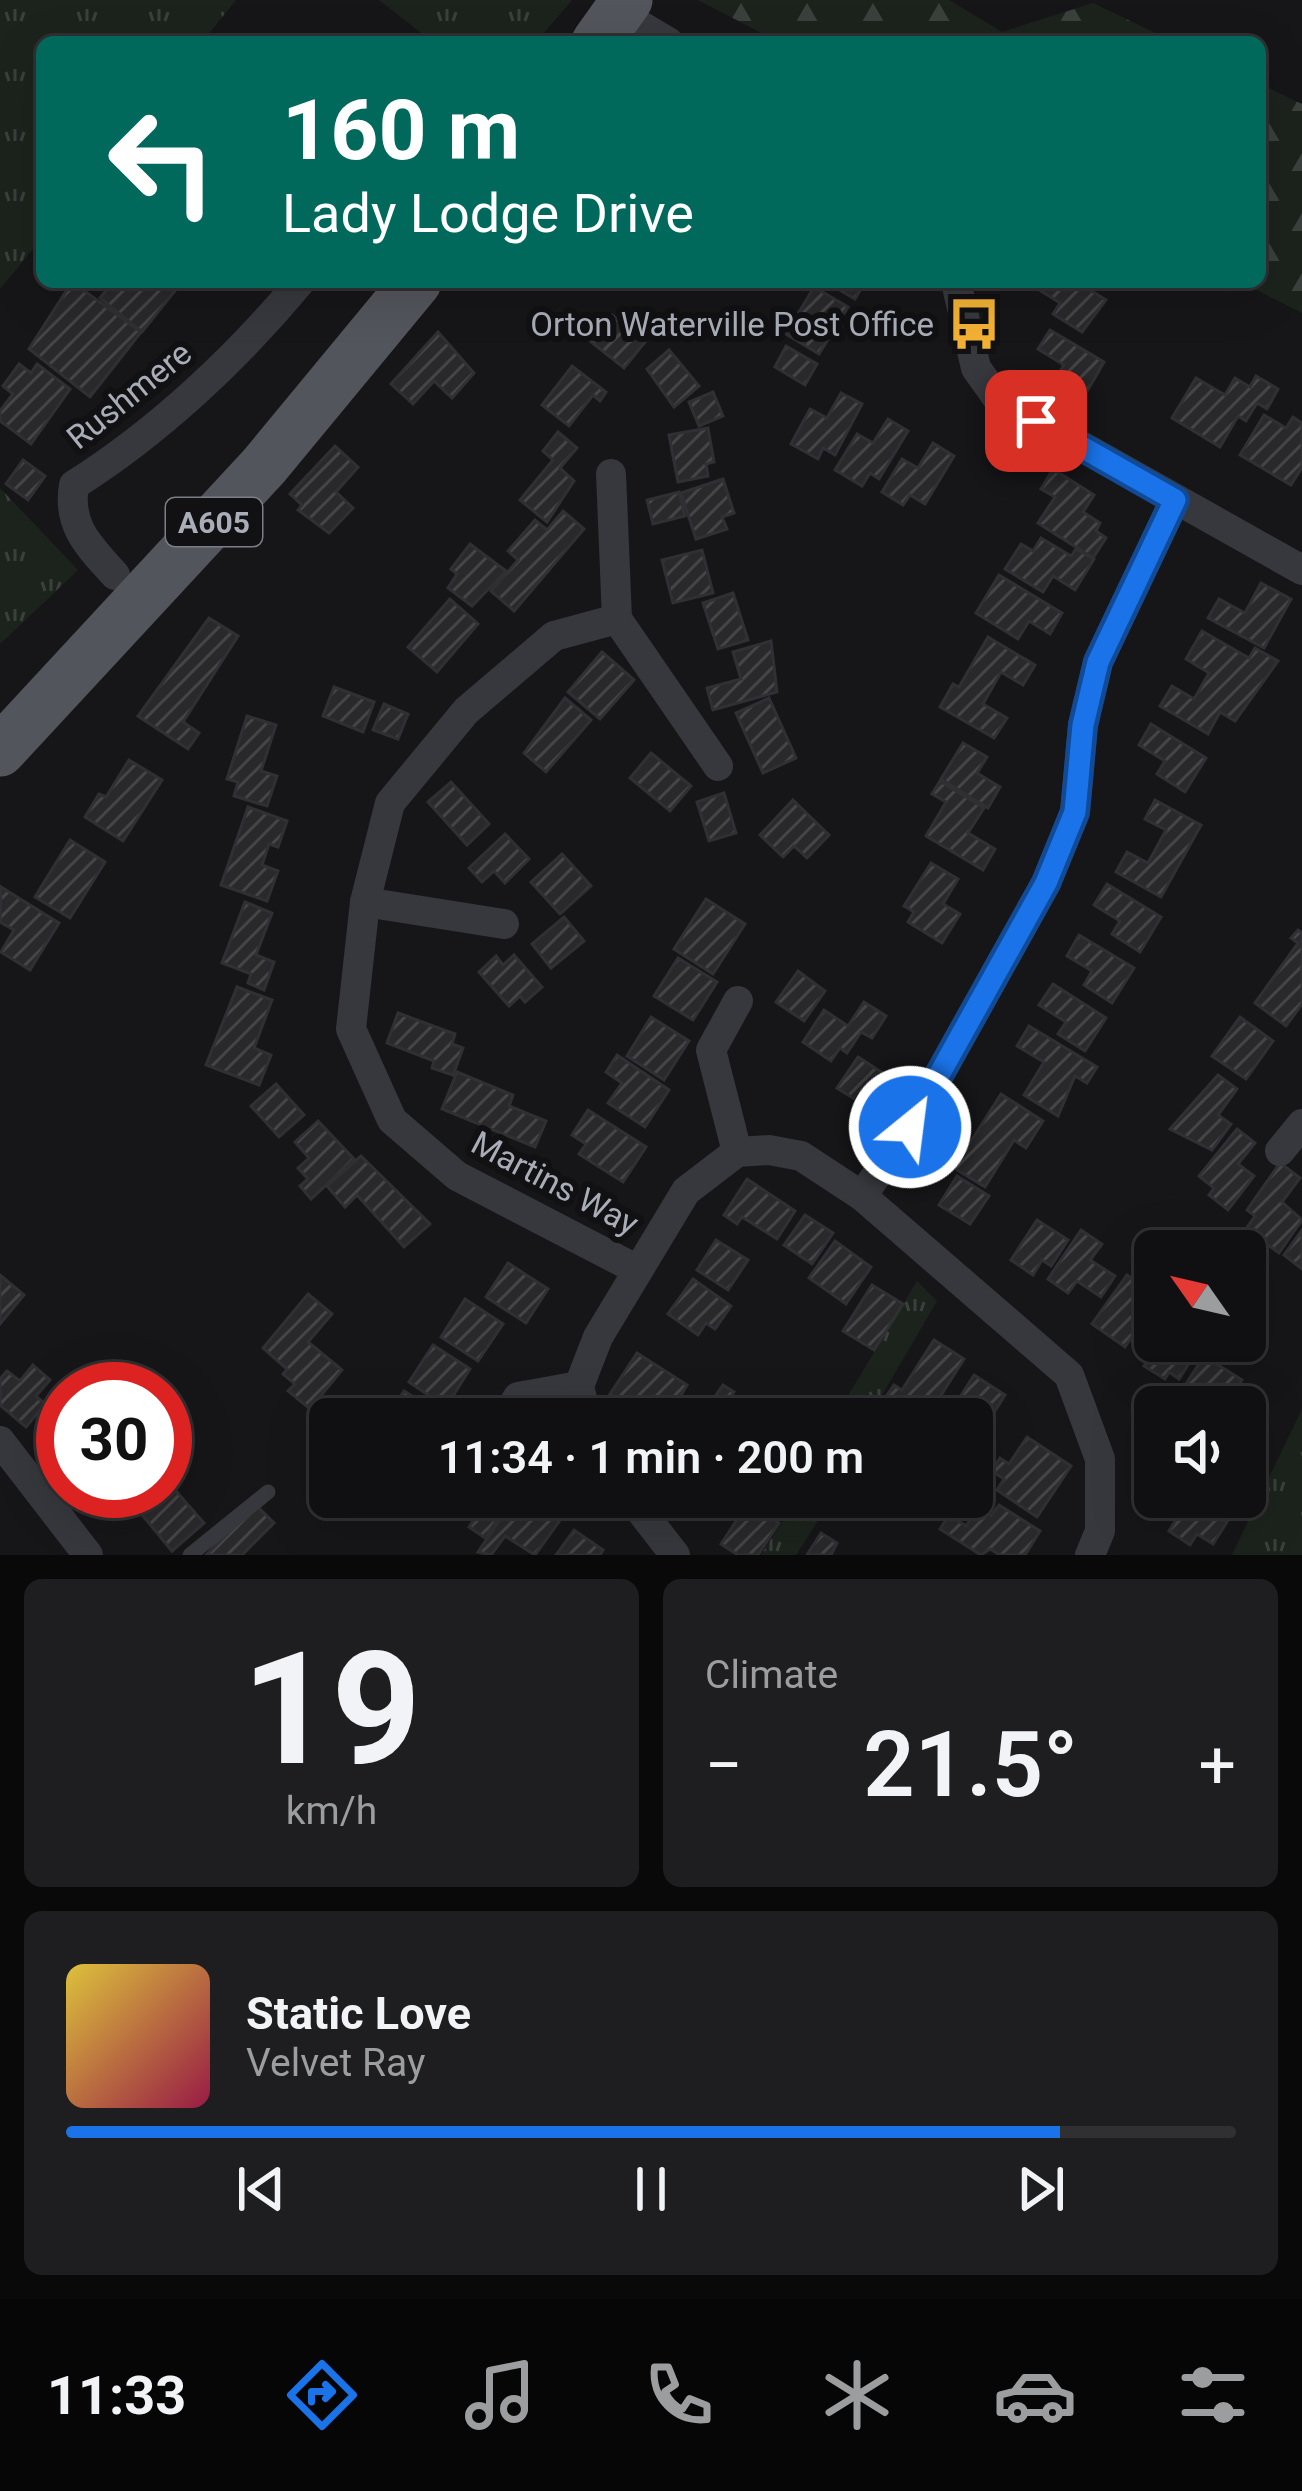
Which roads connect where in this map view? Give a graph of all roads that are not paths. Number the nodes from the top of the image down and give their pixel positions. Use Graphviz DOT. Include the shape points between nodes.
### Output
graph roads {
  1 [pos="614,18"];
  2 [pos="654,36"];
  3 [pos="295,288"];
  4 [pos="411,288"];
  5 [pos="957,288"];
  6 [pos="611,474"];
  7 [pos="1175,500"];
  8 [pos="1302,570"];
  9 [pos="115,575"];
  10 [pos="617,619"];
  11 [pos="0,751"];
  12 [pos="718,766"];
  13 [pos="365,902"];
  14 [pos="504,925"];
  15 [pos="738,1001"];
  16 [pos="1302,1124"];
  17 [pos="1280,1151"];
  18 [pos="737,1152"];
  19 [pos="862,1196"];
  20 [pos="638,1270"];
  21 [pos="579,1386"];
  22 [pos="517,1398"];
  23 [pos="582,1398"];
  24 [pos="0,1441"];
  25 [pos="268,1492"];
  26 [pos="646,1518"];
  27 [pos="88,1555"];
  28 [pos="190,1555"];
  29 [pos="675,1555"];
  30 [pos="1090,1555"];
  1 -- 2 [label="street"];
  3 -- 9 [label="street, Rushmere" via="255,337 74,485 70,509 82,538"];
  4 -- 11 [label="main road, A605" via="264,466"];
  5 -- 7 [label="street" via="976,368 998,399"];
  6 -- 10 [label="street"];
  7 -- 8 [label="street"];
  7 -- 19 [label="street" via="1098,662 1075,812 1046,883 910,1127"];
  10 -- 12 [label="street"];
  10 -- 13 [label="street, Martins Way" via="554,636 466,711 390,803"];
  13 -- 14 [label="street"];
  13 -- 20 [label="street, Martins Way" via="351,1029 392,1120 457,1176"];
  15 -- 18 [label="street" via="711,1050"];
  16 -- 17 [label="street"];
  18 -- 19 [label="street" via="801,1156"];
  18 -- 20 [label="street" via="686,1191"];
  19 -- 30 [label="street" via="1069,1376 1100,1459 1100,1531"];
  20 -- 21 [label="street"];
  21 -- 22 [label="street"];
  21 -- 23 [label="street"];
  24 -- 27 [label="street"];
  25 -- 28 [label="lane"];
  26 -- 29 [label="street"];
}
